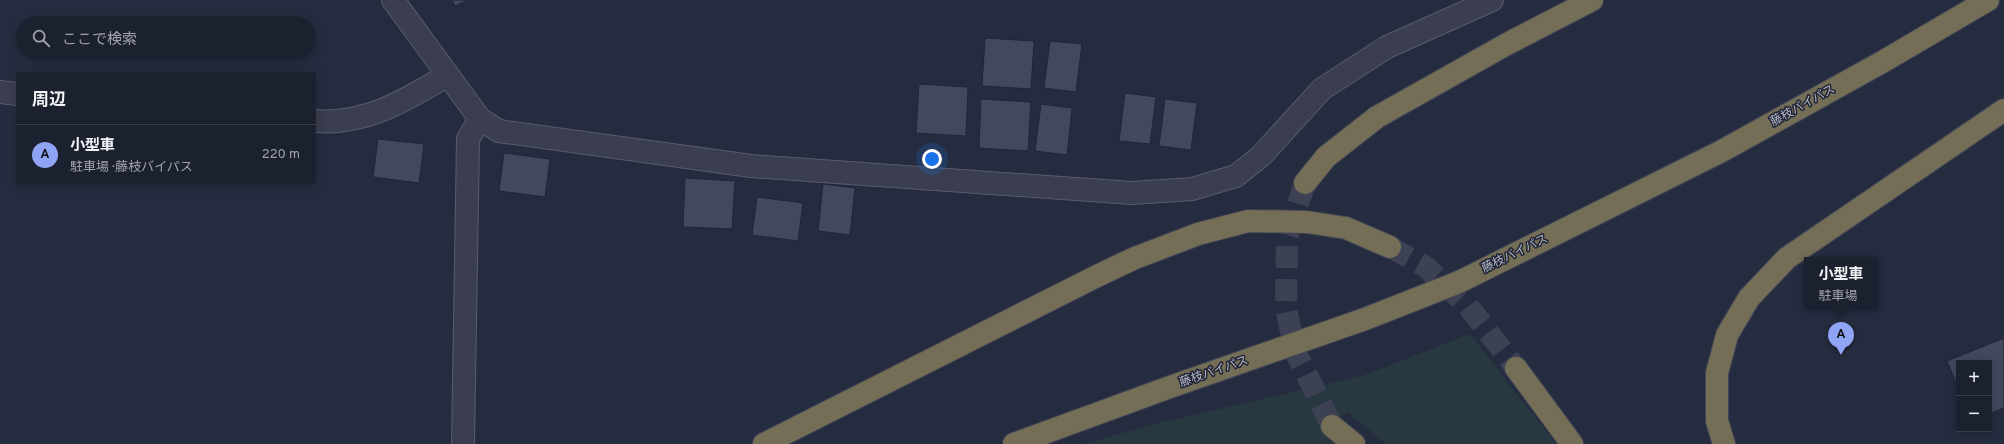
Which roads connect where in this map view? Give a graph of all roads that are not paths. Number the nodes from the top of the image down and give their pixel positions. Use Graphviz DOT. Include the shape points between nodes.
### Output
graph roads {
  1 [pos="393,0"];
  2 [pos="1492,0"];
  3 [pos="1592,0"];
  4 [pos="1988,0"];
  5 [pos="448,75"];
  6 [pos="0,92"];
  7 [pos="16,94"];
  8 [pos="2004,110"];
  9 [pos="480,119"];
  10 [pos="316,121"];
  11 [pos="1305,183"];
  12 [pos="1390,247"];
  13 [pos="1516,368"];
  14 [pos="1332,426"];
  15 [pos="462,444"];
  16 [pos="764,444"];
  17 [pos="1014,444"];
  18 [pos="1354,444"];
  19 [pos="1572,444"];
  20 [pos="1724,444"];
  1 -- 5 [label="street"];
  2 -- 9 [label="street" via="1387,47 1322,89 1261,156 1236,176 1192,189 1132,193 751,166 499,131"];
  3 -- 11 [label="highway" via="1377,116 1326,157"];
  4 -- 17 [label="highway, 藤枝バイパス" via="1720,152 1459,282 1358,322 1170,386"];
  5 -- 9 [label="street"];
  5 -- 10 [label="street" via="397,105 360,118"];
  6 -- 7 [label="street"];
  8 -- 20 [label="highway" via="1787,258 1749,298 1727,335 1717,373 1717,421"];
  9 -- 15 [label="street" via="468,139"];
  12 -- 16 [label="highway" via="1346,228 1307,222 1248,221 1198,234 1135,258 1097,276"];
  13 -- 19 [label="highway"];
  14 -- 18 [label="highway"];
}
